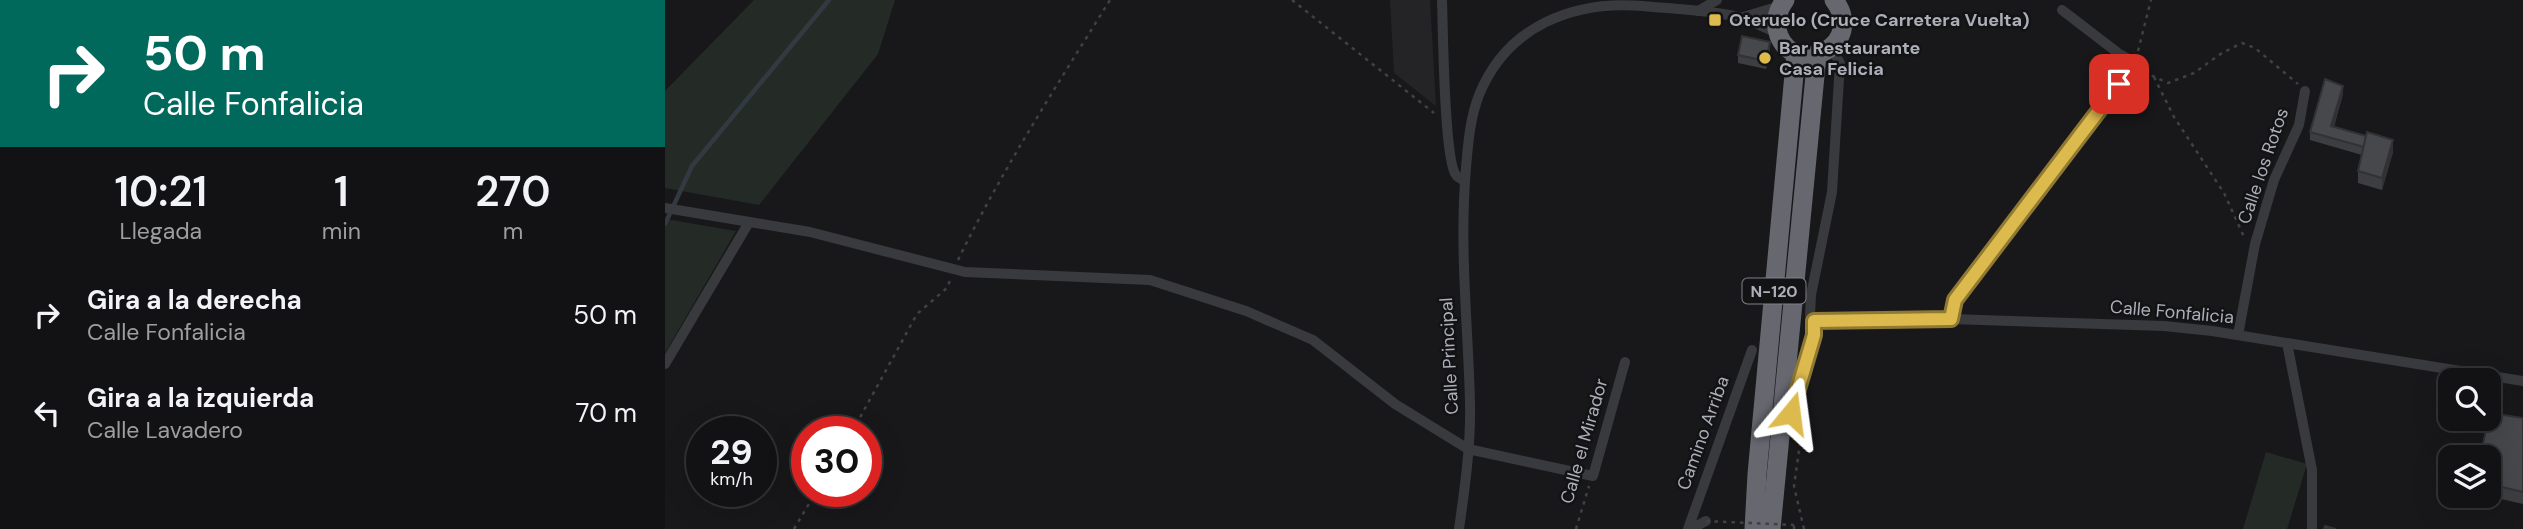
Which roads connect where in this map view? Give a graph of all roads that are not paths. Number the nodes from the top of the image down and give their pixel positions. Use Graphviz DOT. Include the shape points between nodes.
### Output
graph roads {
  1 [pos="1442,0"];
  2 [pos="1717,0"];
  3 [pos="1834,0"];
  4 [pos="1784,2"];
  5 [pos="2062,10"];
  6 [pos="1698,11"];
  7 [pos="1740,18"];
  8 [pos="1778,33"];
  9 [pos="1824,52"];
  10 [pos="1796,53"];
  11 [pos="2305,91"];
  12 [pos="1465,181"];
  13 [pos="665,208"];
  14 [pos="748,224"];
  15 [pos="1951,319"];
  16 [pos="1814,321"];
  17 [pos="2238,335"];
  18 [pos="2287,343"];
  19 [pos="1752,349"];
  20 [pos="1625,362"];
  21 [pos="665,364"];
  22 [pos="2523,381"];
  23 [pos="1468,449"];
  24 [pos="1776,465"];
  25 [pos="1706,521"];
  26 [pos="1459,529"];
  27 [pos="1689,529"];
  28 [pos="1754,529"];
  29 [pos="1771,529"];
  30 [pos="2312,529"];
  1 -- 12 [label="street" via="1447,124 1455,174"];
  2 -- 6 [label="street"];
  3 -- 9 [label="highway, N-120" via="1843,25 1840,36"];
  4 -- 7 [label="street"];
  4 -- 8 [label="highway" via="1776,20"];
  5 -- 15 [label="street" via="2136,63 1955,300"];
  6 -- 7 [label="street, Calle Principal"];
  6 -- 12 [label="street, Calle Principal" via="1606,4 1564,13 1529,31 1491,71 1478,96"];
  7 -- 8 [label="street"];
  8 -- 10 [label="highway"];
  9 -- 10 [label="highway"];
  9 -- 16 [label="street" via="1840,64 1834,171 1811,295"];
  9 -- 24 [label="highway, N-120"];
  10 -- 28 [label="highway, N-120"];
  11 -- 17 [label="street, Calle los Rotos" via="2299,125 2274,180 2252,260"];
  12 -- 23 [label="street, Calle Principal" via="1462,251"];
  13 -- 14 [label="street"];
  14 -- 21 [label="street"];
  14 -- 23 [label="street" via="810,232 965,272 1150,280 1246,311 1313,340 1395,404"];
  15 -- 16 [label="street, Calle Fonfalicia"];
  15 -- 17 [label="street, Calle Fonfalicia" via="2164,326"];
  16 -- 24 [label="street" via="1814,335"];
  17 -- 18 [label="street, Calle Fonfalicia"];
  18 -- 22 [label="street, Calle Fonfalicia"];
  18 -- 30 [label="street" via="2312,470"];
  19 -- 27 [label="street, Camino Arriba"];
  20 -- 23 [label="street, Calle el Mirador" via="1593,476"];
  23 -- 26 [label="street, Calle Principal"];
  24 -- 29 [label="highway, N-120"];
  25 -- 27 [label="street"];
}
